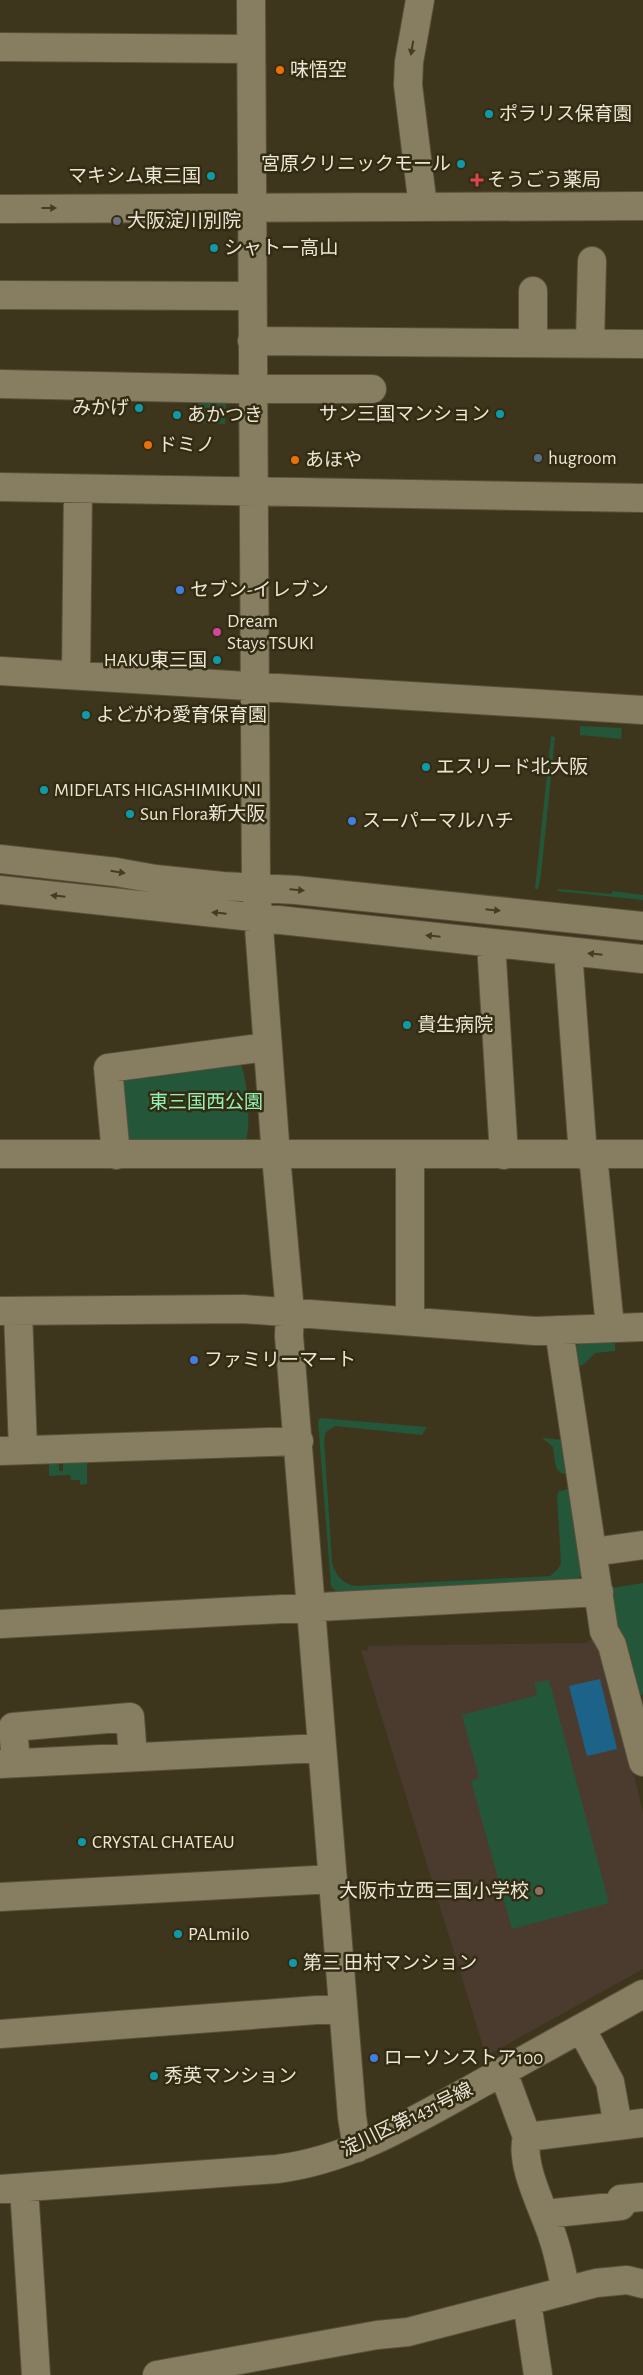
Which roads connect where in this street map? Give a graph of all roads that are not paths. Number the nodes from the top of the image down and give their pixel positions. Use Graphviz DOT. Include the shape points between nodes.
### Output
graph roads {
  1 [pos="251,0"];
  2 [pos="420,0"];
  3 [pos="0,47"];
  4 [pos="251,49"];
  5 [pos="643,206"];
  6 [pos="423,207"];
  7 [pos="251,208"];
  8 [pos="0,209"];
  9 [pos="592,261"];
  10 [pos="533,291"];
  11 [pos="0,295"];
  12 [pos="252,296"];
  13 [pos="252,341"];
  14 [pos="533,343"];
  15 [pos="590,343"];
  16 [pos="643,344"];
  17 [pos="0,384"];
  18 [pos="252,389"];
  19 [pos="372,389"];
  20 [pos="0,488"];
  21 [pos="78,489"];
  22 [pos="253,491"];
  23 [pos="643,498"];
  24 [pos="0,671"];
  25 [pos="76,675"];
  26 [pos="254,687"];
  27 [pos="643,710"];
  28 [pos="0,859"];
  29 [pos="256,887"];
  30 [pos="0,890"];
  31 [pos="258,917"];
  32 [pos="643,926"];
  33 [pos="491,943"];
  34 [pos="568,951"];
  35 [pos="643,959"];
  36 [pos="267,1047"];
  37 [pos="0,1154"];
  38 [pos="643,1154"];
  39 [pos="116,1155"];
  40 [pos="410,1155"];
  41 [pos="504,1155"];
  42 [pos="588,1155"];
  43 [pos="276,1156"];
  44 [pos="9,1311"];
  45 [pos="290,1312"];
  46 [pos="410,1320"];
  47 [pos="610,1327"];
  48 [pos="643,1327"];
  49 [pos="559,1330"];
  50 [pos="299,1441"];
  51 [pos="11,1450"];
  52 [pos="643,1545"];
  53 [pos="593,1552"];
  54 [pos="599,1592"];
  55 [pos="311,1607"];
  56 [pos="0,1624"];
  57 [pos="637,1713"];
  58 [pos="321,1748"];
  59 [pos="133,1757"];
  60 [pos="643,1762"];
  61 [pos="8,1764"];
  62 [pos="332,1879"];
  63 [pos="0,1897"];
  64 [pos="643,1994"];
  65 [pos="343,2008"];
  66 [pos="581,2028"];
  67 [pos="0,2034"];
  68 [pos="503,2072"];
  69 [pos="630,2124"];
  70 [pos="527,2137"];
  71 [pos="356,2148"];
  72 [pos="12,2188"];
  73 [pos="643,2197"];
  74 [pos="545,2214"];
  75 [pos="643,2284"];
  76 [pos="566,2291"];
  77 [pos="527,2302"];
  78 [pos="36,2375"];
  79 [pos="157,2375"];
  80 [pos="538,2375"];
  1 -- 4 [label="street"];
  2 -- 6 [label="street, one-way" via="408,85"];
  3 -- 4 [label="street"];
  4 -- 7 [label="street"];
  5 -- 6 [label="street"];
  6 -- 7 [label="street"];
  8 -- 7 [label="street, one-way"];
  7 -- 12 [label="street"];
  9 -- 15 [label="street"];
  10 -- 14 [label="street"];
  11 -- 12 [label="street"];
  12 -- 13 [label="street"];
  13 -- 14 [label="street"];
  13 -- 18 [label="street"];
  14 -- 15 [label="street"];
  15 -- 16 [label="street"];
  17 -- 18 [label="street"];
  18 -- 19 [label="street"];
  18 -- 22 [label="street"];
  20 -- 21 [label="street"];
  21 -- 22 [label="street"];
  21 -- 25 [label="street"];
  22 -- 23 [label="street"];
  22 -- 26 [label="street"];
  24 -- 25 [label="street"];
  25 -- 26 [label="street"];
  26 -- 27 [label="street"];
  26 -- 29 [label="street"];
  28 -- 29 [label="street, one-way" via="165,880"];
  29 -- 31 [label="street"];
  29 -- 32 [label="street, one-way"];
  31 -- 30 [label="street, one-way"];
  33 -- 31 [label="street, one-way"];
  31 -- 36 [label="street"];
  33 -- 34 [label="street"];
  33 -- 41 [label="street"];
  35 -- 34 [label="street, one-way"];
  34 -- 42 [label="street"];
  36 -- 39 [label="street" via="108,1068"];
  36 -- 43 [label="street"];
  37 -- 39 [label="street"];
  38 -- 42 [label="street"];
  39 -- 43 [label="street"];
  40 -- 41 [label="street"];
  40 -- 43 [label="street"];
  40 -- 46 [label="street"];
  41 -- 42 [label="street"];
  42 -- 47 [label="street"];
  43 -- 45 [label="street"];
  44 -- 45 [label="street" via="243,1309"];
  44 -- 51 [label="street"];
  45 -- 46 [label="street"];
  45 -- 50 [label="street" via="289,1336"];
  46 -- 49 [label="street" via="535,1331"];
  47 -- 48 [label="street"];
  47 -- 49 [label="street"];
  49 -- 53 [label="street"];
  50 -- 51 [label="street"];
  50 -- 55 [label="street"];
  52 -- 53 [label="street"];
  53 -- 54 [label="street"];
  54 -- 55 [label="street"];
  54 -- 57 [label="street" via="604,1631 612,1645 624,1696"];
  55 -- 56 [label="street"];
  55 -- 58 [label="street"];
  57 -- 60 [label="street"];
  58 -- 59 [label="street"];
  58 -- 62 [label="street"];
  59 -- 61 [label="street"];
  59 -- 61 [label="street" via="130,1717 13,1726"];
  62 -- 63 [label="street"];
  62 -- 65 [label="street"];
  64 -- 66 [label="street, 淀川区第1431号線"];
  65 -- 67 [label="street"];
  65 -- 71 [label="street"];
  66 -- 68 [label="street, 淀川区第1431号線"];
  66 -- 69 [label="street"];
  68 -- 70 [label="street"];
  68 -- 71 [label="street, 淀川区第1431号線" via="404,2126"];
  69 -- 70 [label="street"];
  70 -- 74 [label="street" via="529,2171"];
  71 -- 72 [label="street, 淀川区第1431号線" via="310,2165 277,2170"];
  72 -- 78 [label="street"];
  73 -- 74 [label="street" via="621,2199 621,2206"];
  74 -- 76 [label="street"];
  75 -- 76 [label="street" via="627,2280 596,2283"];
  76 -- 77 [label="street"];
  77 -- 79 [label="street" via="408,2332"];
  77 -- 80 [label="street"];
}
